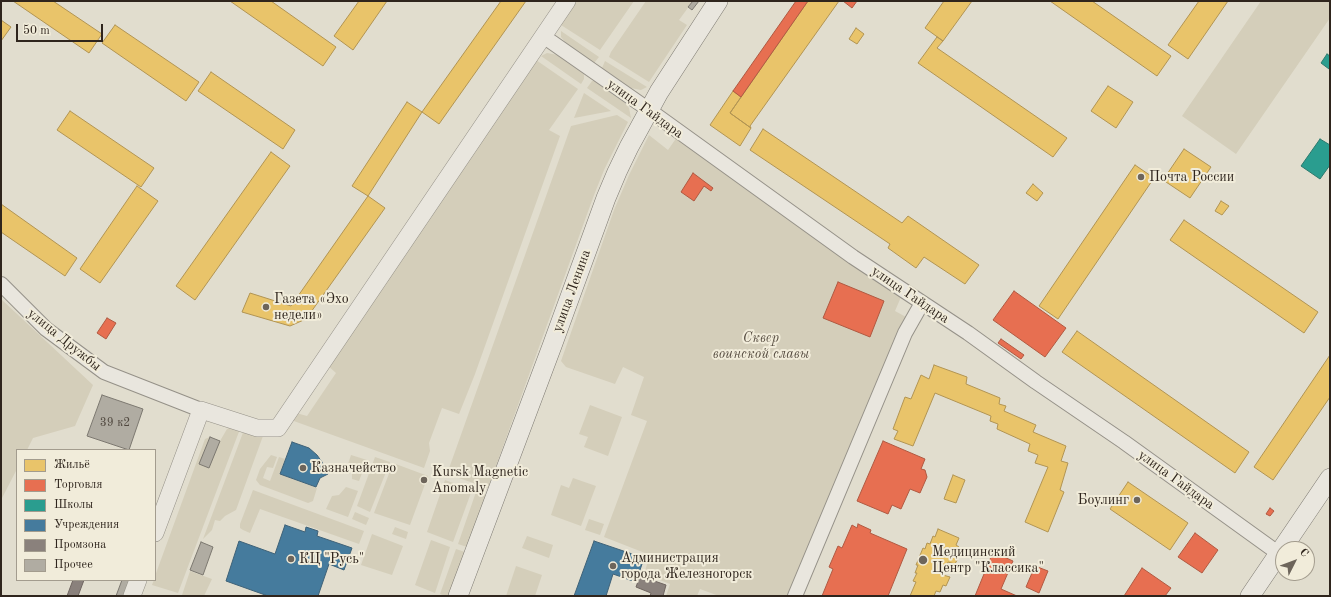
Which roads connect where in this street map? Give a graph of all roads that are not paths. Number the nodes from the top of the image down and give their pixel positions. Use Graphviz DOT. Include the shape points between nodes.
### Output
graph roads {
  1 [pos="567,1"];
  2 [pos="718,1"];
  3 [pos="543,36"];
  4 [pos="649,110"];
  5 [pos="1,284"];
  6 [pos="922,303"];
  7 [pos="201,410"];
  8 [pos="1330,478"];
  9 [pos="156,529"];
  10 [pos="1286,541"];
  11 [pos="1275,551"];
  12 [pos="1275,558"];
  13 [pos="138,581"];
  14 [pos="132,596"];
  15 [pos="458,596"];
  16 [pos="795,596"];
  17 [pos="1250,596"];
  1 -- 3 [label="street"];
  2 -- 4 [label="main road, улица Ленина"];
  3 -- 4 [label="street, улица Гайдара"];
  3 -- 7 [label="street" via="278,428 257,428"];
  4 -- 6 [label="street, улица Гайдара"];
  4 -- 15 [label="main road, улица Ленина" via="606,198"];
  5 -- 7 [label="street, улица Дружбы" via="46,329 104,372"];
  6 -- 11 [label="street, улица Гайдара" via="1124,442"];
  6 -- 16 [label="street" via="905,333"];
  7 -- 9 [label="street"];
  8 -- 10 [label="main road"];
  12 -- 17 [label="main road"];
  13 -- 14 [label="street"];
}
